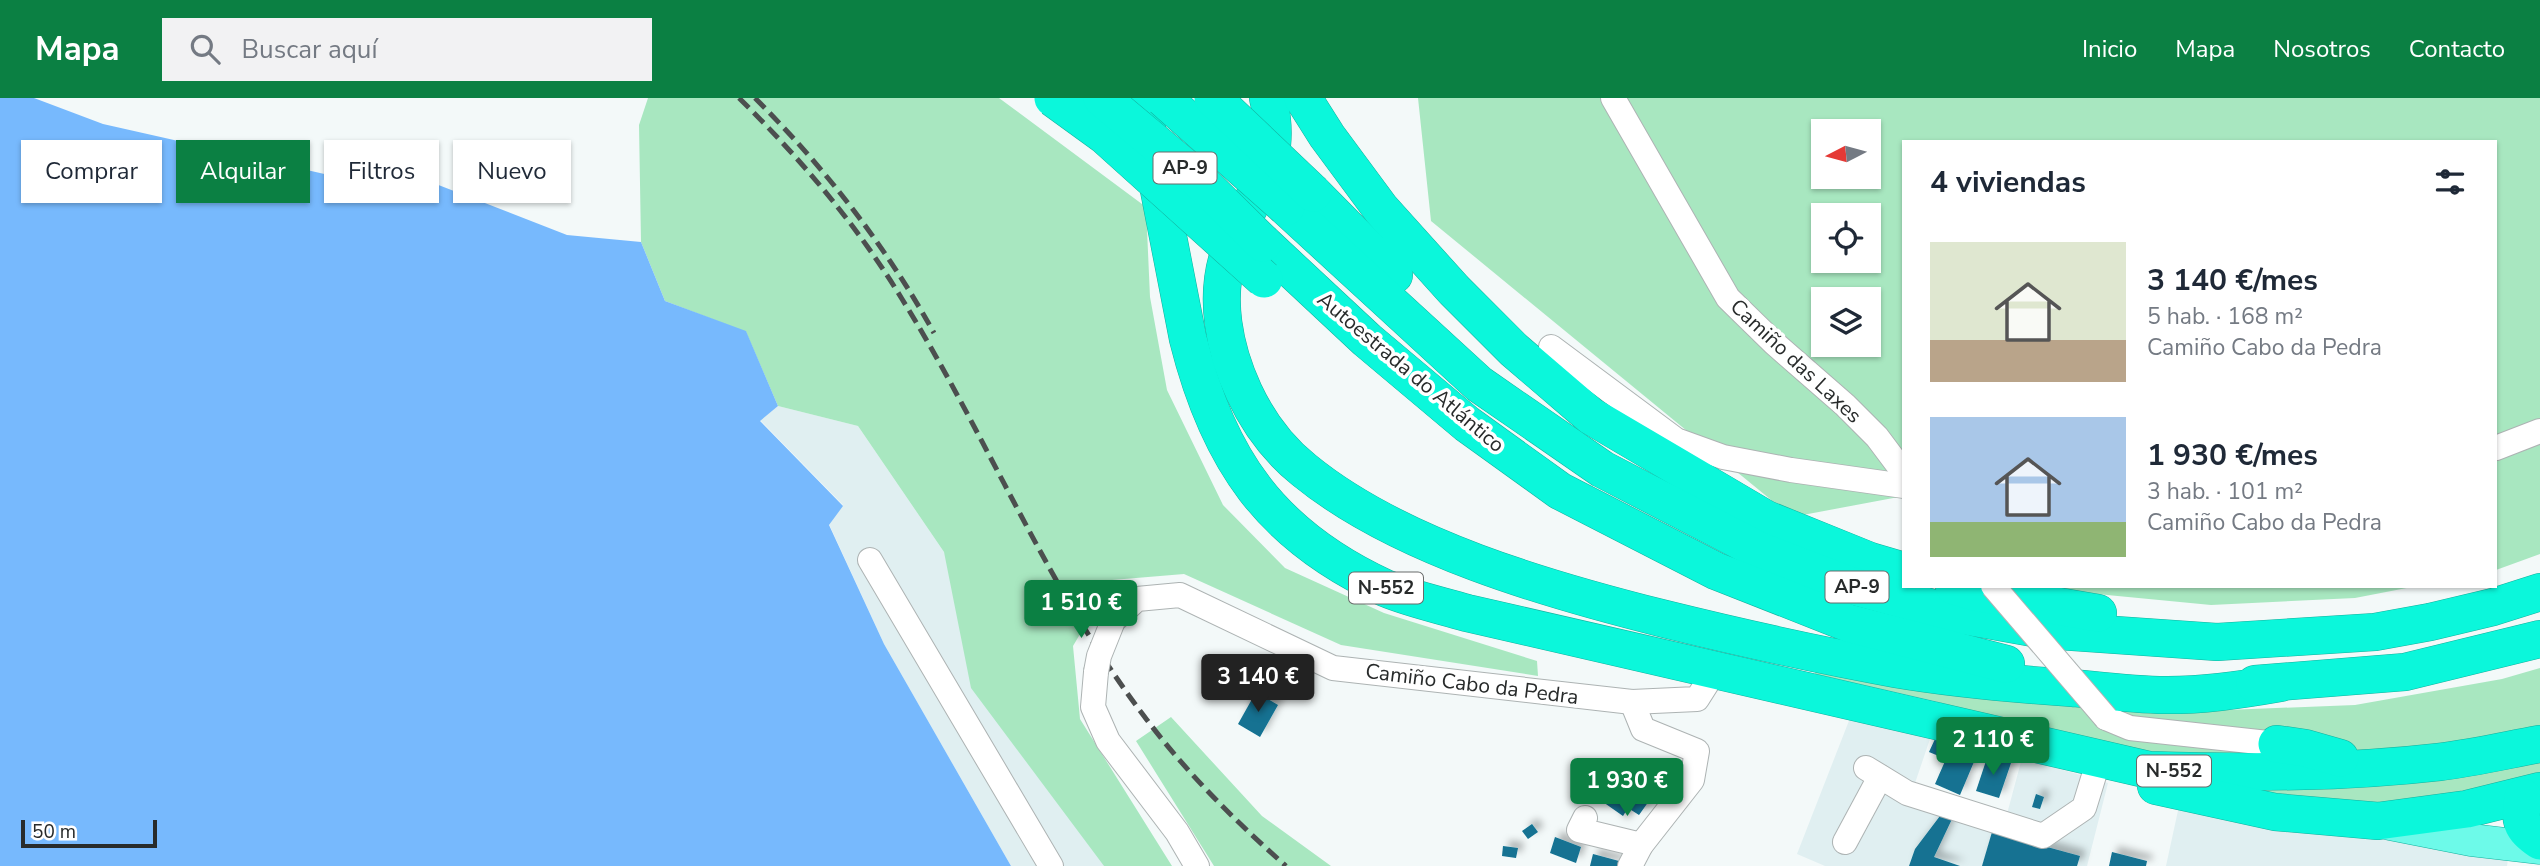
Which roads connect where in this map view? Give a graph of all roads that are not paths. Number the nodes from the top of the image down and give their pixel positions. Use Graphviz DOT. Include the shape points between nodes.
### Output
graph roads {
  1 [pos="1053,98"];
  2 [pos="1102,98"];
  3 [pos="1141,98"];
  4 [pos="1163,98"];
  5 [pos="1213,98"];
  6 [pos="1268,98"];
  7 [pos="1303,98"];
  8 [pos="1613,98"];
  9 [pos="1299,200"];
  10 [pos="1551,347"];
  11 [pos="2540,431"];
  12 [pos="1877,437"];
  13 [pos="1902,440"];
  14 [pos="2497,448"];
  15 [pos="1902,470"];
  16 [pos="1902,486"];
  17 [pos="870,560"];
  18 [pos="1902,570"];
  19 [pos="2540,578"];
  20 [pos="2497,587"];
  21 [pos="1995,588"];
  22 [pos="2493,588"];
  23 [pos="2540,593"];
  24 [pos="1954,600"];
  25 [pos="1849,623"];
  26 [pos="2540,639"];
  27 [pos="1716,670"];
  28 [pos="2280,683"];
  29 [pos="1632,702"];
  30 [pos="1947,725"];
  31 [pos="2277,744"];
  32 [pos="2540,744"];
  33 [pos="2443,762"];
  34 [pos="2388,766"];
  35 [pos="2096,769"];
  36 [pos="2311,771"];
  37 [pos="2532,794"];
  38 [pos="2466,809"];
  39 [pos="1585,818"];
  40 [pos="2361,820"];
  41 [pos="1845,842"];
  42 [pos="2540,844"];
  43 [pos="1635,856"];
  44 [pos="1051,866"];
  45 [pos="1197,866"];
  1 -- 25 [label="highway, bridge" via="1104,135 1362,363 1506,470 1688,576 1763,607"];
  2 -- 25 [label="highway, Autoestrada do Atlántico / AP-9, bridge" via="1195,176 1367,340 1467,424 1560,491 1716,571"];
  3 -- 27 [label="highway, N-552" via="1196,373 1217,430 1265,503 1318,549 1387,589"];
  4 -- 9 [label="highway, Autoestrada do Atlántico / AP-9, bridge"];
  5 -- 9 [label="highway, bridge"];
  6 -- 28 [label="highway" via="1274,121 1270,164 1229,253 1222,311 1226,339 1243,391 1269,434 1304,470 1360,508 1520,578 1767,644 1871,664 1989,682 2160,695 2228,692"];
  7 -- 18 [label="highway" via="1381,209 1454,290 1514,350 1591,416 1766,519"];
  8 -- 12 [label="street, Camiño das Laxes" via="1728,298"];
  9 -- 24 [label="highway, Autoestrada do Atlántico / AP-9" via="1479,384 1602,469 1728,536 1808,571 1849,585"];
  10 -- 16 [label="street" via="1676,440 1723,457"];
  11 -- 14 [label="street"];
  12 -- 13 [label="street"];
  12 -- 15 [label="street, Camiño das Laxes"];
  17 -- 44 [label="street"];
  19 -- 20 [label="highway"];
  21 -- 31 [label="street, bridge" via="2106,718 2130,728"];
  22 -- 24 [label="highway" via="2356,613 2221,620 2110,615 1974,592"];
  23 -- 24 [label="highway, Autoestrada do Atlántico / AP-9" via="2375,632 2217,642 2078,634"];
  25 -- 28 [label="highway, Autoestrada do Atlántico / AP-9" via="2049,674 2169,685"];
  26 -- 28 [label="highway, Autoestrada do Atlántico / AP-9" via="2405,672"];
  27 -- 29 [label="street, Camiño Cabo da Pedra" via="1697,699"];
  27 -- 30 [label="highway, N-552"];
  29 -- 43 [label="street" via="1643,729 1697,751 1692,780"];
  29 -- 45 [label="street, Camiño Cabo da Pedra, bridge" via="1334,668 1180,596 1137,599 1113,621 1099,656 1093,707 1108,741"];
  30 -- 35 [label="highway, N-552"];
  30 -- 36 [label="highway, N-552" via="2149,770"];
  31 -- 34 [label="highway"];
  31 -- 36 [label="highway"];
  32 -- 33 [label="highway, N-552"];
  33 -- 34 [label="highway, N-552"];
  33 -- 38 [label="highway"];
  34 -- 36 [label="highway, N-552"];
  34 -- 40 [label="highway" via="2374,784"];
  35 -- 40 [label="highway, N-552" via="2262,809"];
  35 -- 41 [label="street" via="2084,808 2043,836 1907,793 1873,773"];
  36 -- 40 [label="highway"];
  37 -- 38 [label="highway, N-552"];
  37 -- 42 [label="highway" via="2520,818 2526,832"];
  38 -- 40 [label="highway, N-552"];
  38 -- 42 [label="main road" via="2492,833"];
  39 -- 43 [label="street" via="1579,830"];
  40 -- 42 [label="main road" via="2471,840"];
}
